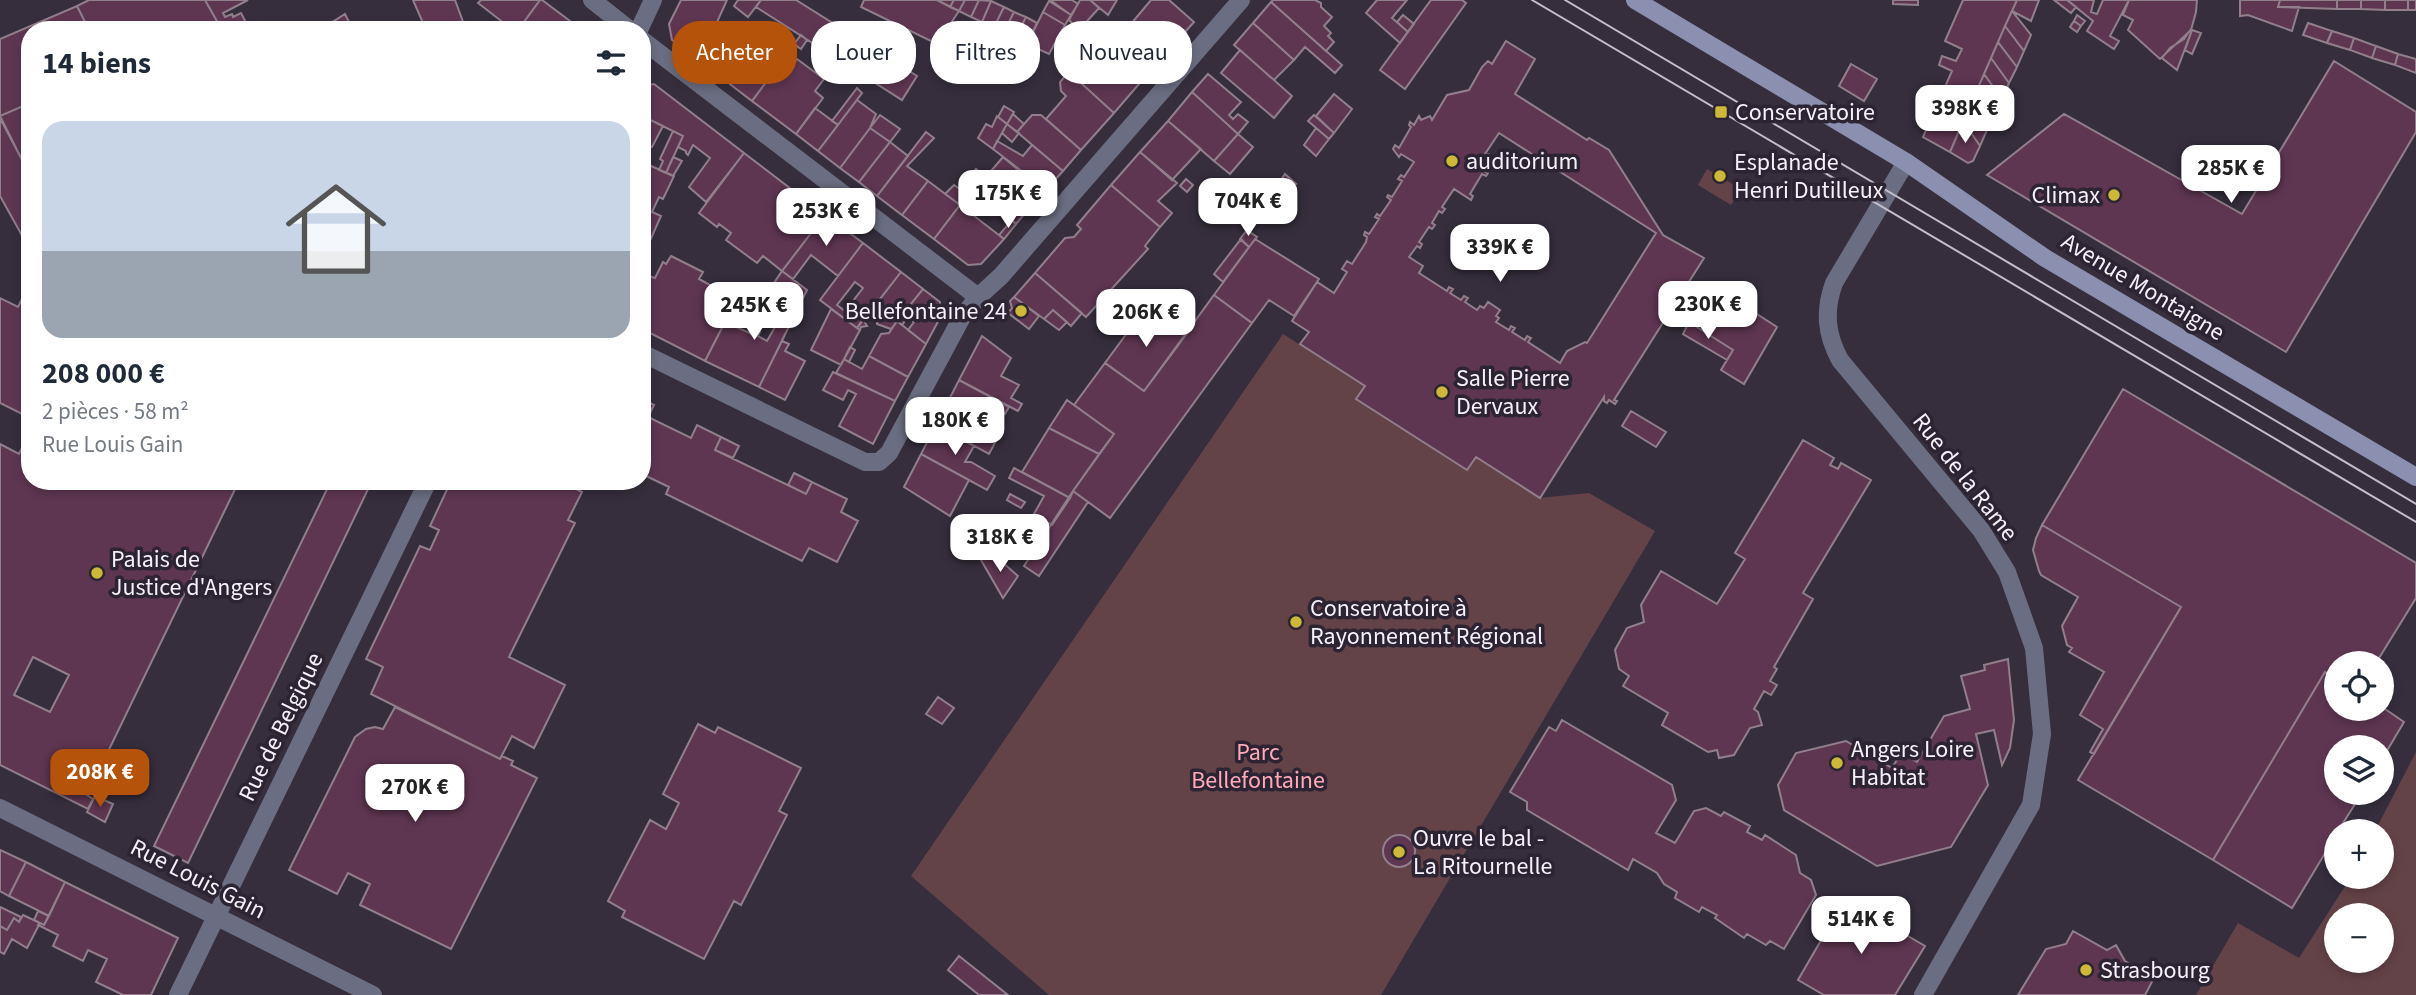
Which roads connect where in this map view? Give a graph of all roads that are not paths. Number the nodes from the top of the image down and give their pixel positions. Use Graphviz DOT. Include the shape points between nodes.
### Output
graph roads {
  1 [pos="592,0"];
  2 [pos="653,0"];
  3 [pos="1241,0"];
  4 [pos="1635,0"];
  5 [pos="619,21"];
  6 [pos="643,21"];
  7 [pos="651,47"];
  8 [pos="1906,162"];
  9 [pos="978,297"];
  10 [pos="651,357"];
  11 [pos="2416,477"];
  12 [pos="424,490"];
  13 [pos="0,808"];
  14 [pos="217,915"];
  15 [pos="178,995"];
  16 [pos="373,995"];
  17 [pos="1923,995"];
  1 -- 5 [label="street"];
  2 -- 6 [label="street"];
  3 -- 9 [label="street"];
  4 -- 8 [label="main road, Avenue Montaigne"];
  7 -- 9 [label="street"];
  8 -- 11 [label="main road, Avenue Montaigne" via="2045,258"];
  8 -- 17 [label="street, Rue de la Rame" via="1834,283 1828,330 1840,360 1981,530 2007,572 2034,648 2042,734 2031,806"];
  9 -- 10 [label="street" via="879,463 865,462"];
  12 -- 14 [label="street, Rue de Belgique"];
  13 -- 14 [label="street, Rue Louis Gain"];
  14 -- 15 [label="street, Rue de Belgique"];
  14 -- 16 [label="street, Rue Louis Gain"];
}
